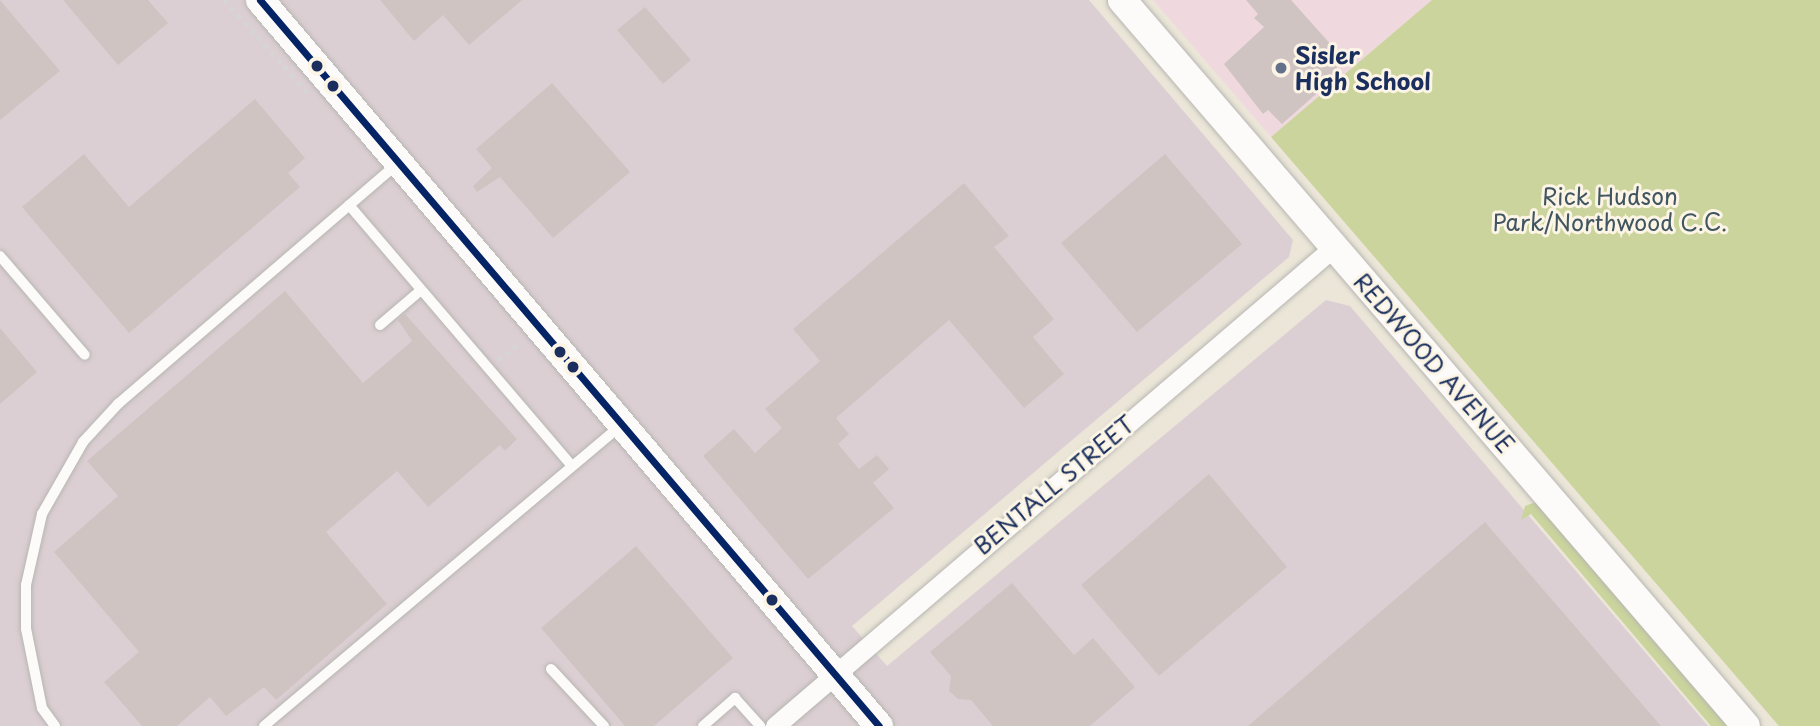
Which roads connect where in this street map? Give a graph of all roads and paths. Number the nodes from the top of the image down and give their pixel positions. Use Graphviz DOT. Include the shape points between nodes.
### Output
graph roads {
  1 [pos="260,0"];
  2 [pos="1122,0"];
  3 [pos="398,163"];
  4 [pos="349,205"];
  5 [pos="1335,246"];
  6 [pos="0,256"];
  7 [pos="421,290"];
  8 [pos="380,326"];
  9 [pos="541,330"];
  10 [pos="85,355"];
  11 [pos="488,368"];
  12 [pos="622,424"];
  13 [pos="572,466"];
  14 [pos="551,669"];
  15 [pos="834,673"];
  16 [pos="55,726"];
  17 [pos="264,726"];
  18 [pos="604,726"];
  19 [pos="703,726"];
  20 [pos="760,726"];
  21 [pos="775,726"];
  22 [pos="879,726"];
  23 [pos="1746,726"];
  1 -- 3 [label="street"];
  2 -- 5 [label="street, REDWOOD AVENUE"];
  3 -- 4 [label="lane"];
  3 -- 9 [label="street"];
  4 -- 7 [label="lane"];
  4 -- 16 [label="lane" via="118,404 83,442 42,514 26,585 26,629 42,708"];
  5 -- 15 [label="street, BENTALL STREET"];
  5 -- 23 [label="street, REDWOOD AVENUE"];
  6 -- 10 [label="lane"];
  7 -- 8 [label="lane"];
  7 -- 11 [label="lane"];
  9 -- 11 [label="path"];
  9 -- 12 [label="street"];
  11 -- 13 [label="lane"];
  12 -- 13 [label="lane"];
  12 -- 15 [label="street"];
  13 -- 17 [label="lane"];
  14 -- 18 [label="lane"];
  15 -- 21 [label="street, BENTALL STREET"];
  15 -- 22 [label="street"];
  19 -- 20 [label="lane" via="736,698"];
}
